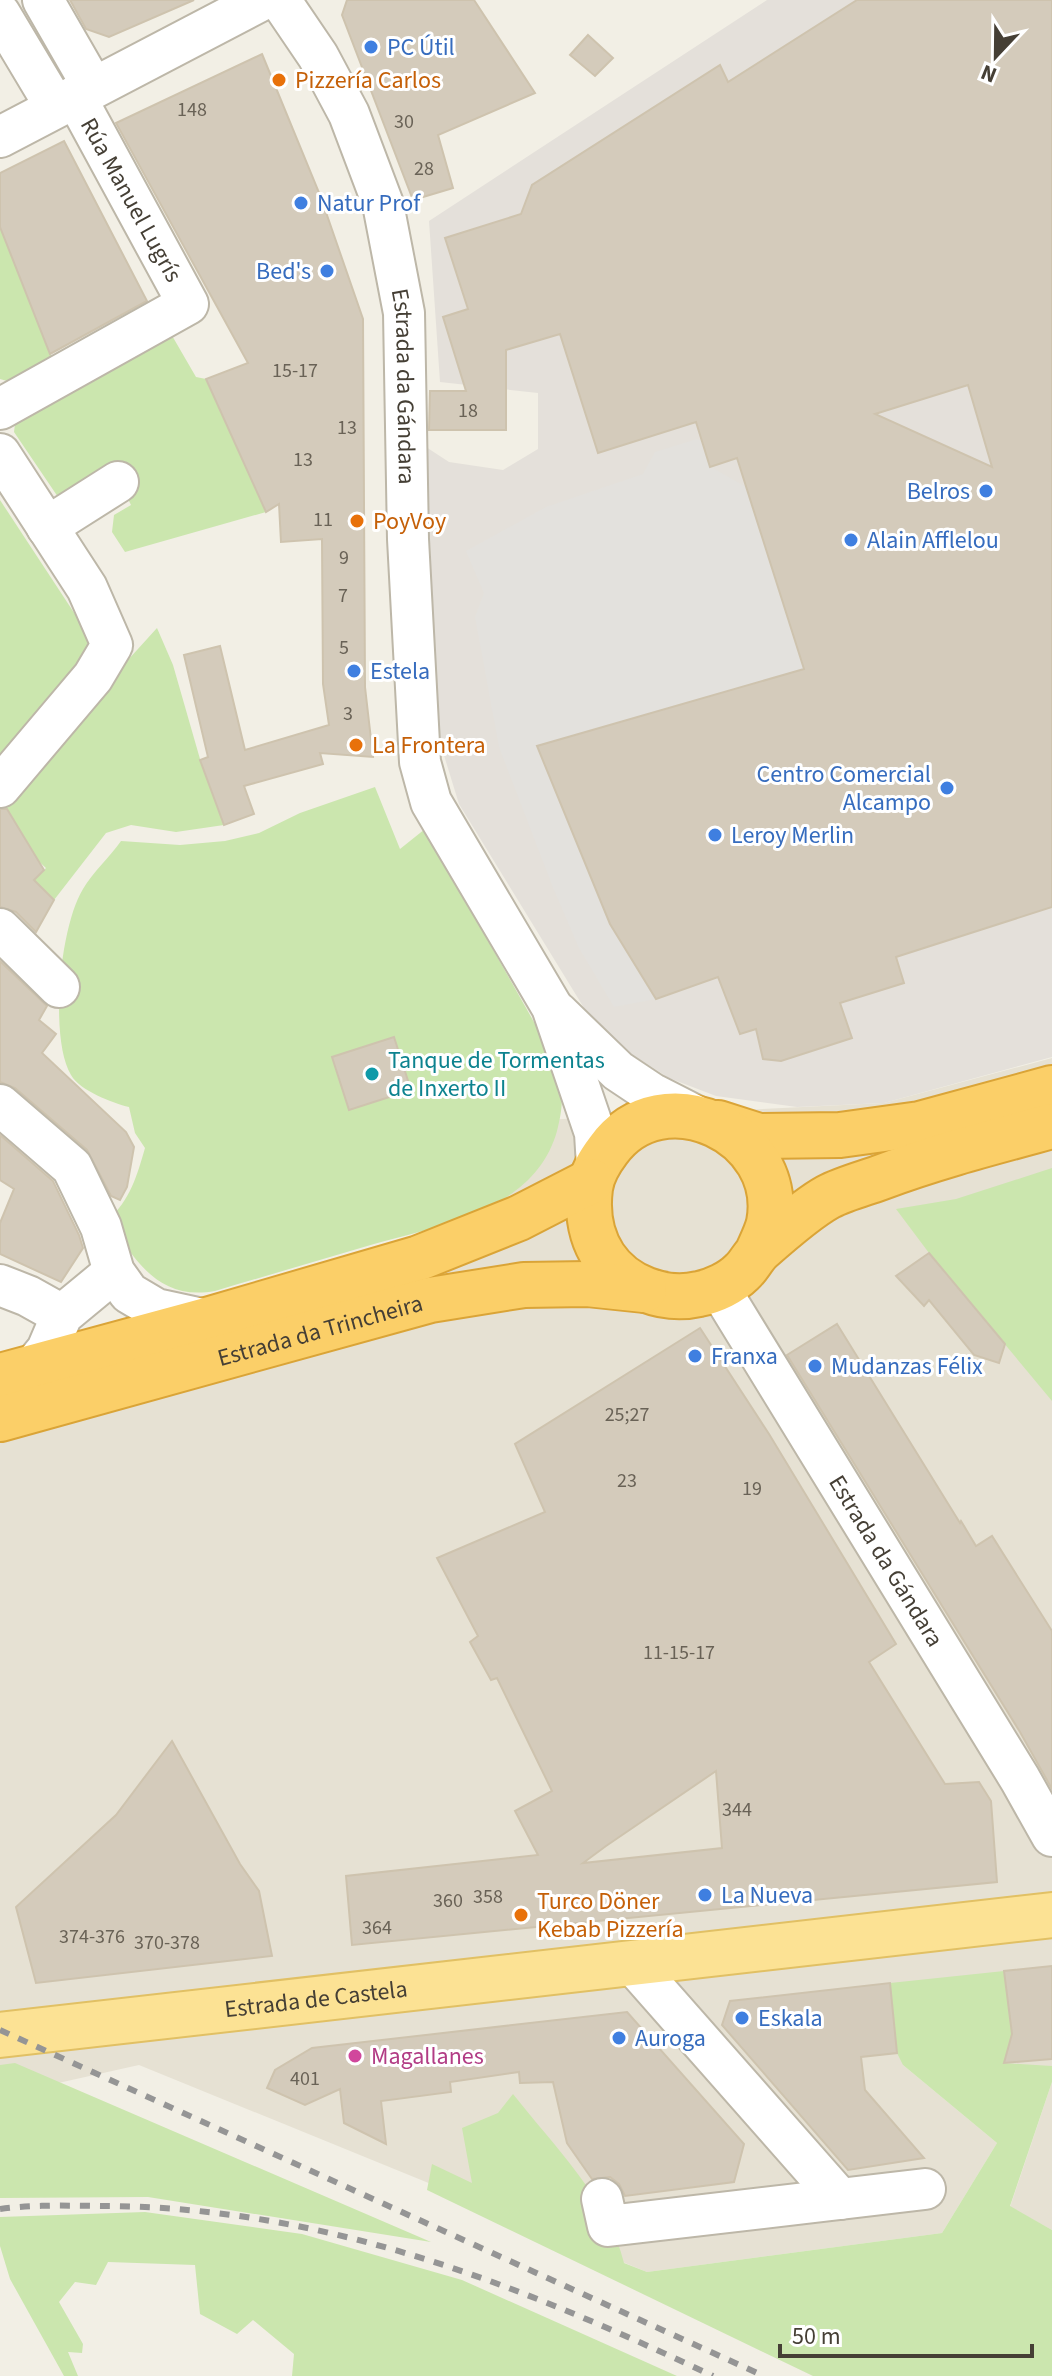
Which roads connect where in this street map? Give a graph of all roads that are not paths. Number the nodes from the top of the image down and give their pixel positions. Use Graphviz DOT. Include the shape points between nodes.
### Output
graph roads {
  1 [pos="43,0"];
  2 [pos="262,0"];
  3 [pos="280,0"];
  4 [pos="0,14"];
  5 [pos="74,96"];
  6 [pos="0,137"];
  7 [pos="0,409"];
  8 [pos="0,454"];
  9 [pos="118,482"];
  10 [pos="47,527"];
  11 [pos="0,787"];
  12 [pos="0,929"];
  13 [pos="59,987"];
  14 [pos="552,1007"];
  15 [pos="1052,1088"];
  16 [pos="0,1105"];
  17 [pos="706,1119"];
  18 [pos="1052,1126"];
  19 [pos="594,1173"];
  20 [pos="758,1251"];
  21 [pos="114,1272"];
  22 [pos="0,1285"];
  23 [pos="719,1288"];
  24 [pos="647,1291"];
  25 [pos="62,1315"];
  26 [pos="207,1320"];
  27 [pos="17,1371"];
  28 [pos="0,1419"];
  29 [pos="1052,1836"];
  30 [pos="1052,1915"];
  31 [pos="632,1963"];
  32 [pos="0,2035"];
  33 [pos="925,2189"];
  34 [pos="602,2199"];
  35 [pos="840,2199"];
  1 -- 5 [label="street"];
  2 -- 5 [label="street"];
  3 -- 14 [label="street, Estrada da Gándara" via="349,114 383,204 404,313 408,539 420,762 427,788"];
  4 -- 5 [label="street"];
  5 -- 6 [label="street"];
  5 -- 7 [label="street, Rúa Manuel Lugrís" via="188,304"];
  8 -- 10 [label="street"];
  9 -- 10 [label="street"];
  10 -- 11 [label="street" via="87,588 112,645 93,677"];
  12 -- 13 [label="street"];
  14 -- 17 [label="street" via="618,1071"];
  14 -- 19 [label="street" via="595,1133"];
  15 -- 17 [label="highway" via="920,1124 840,1135 759,1136"];
  16 -- 21 [label="street" via="72,1167 101,1227"];
  17 -- 19 [label="highway" via="670,1115 640,1123 615,1141"];
  17 -- 20 [label="highway" via="739,1137 758,1161 769,1191 769,1222"];
  18 -- 20 [label="highway" via="931,1159 828,1197"];
  19 -- 24 [label="highway" via="587,1207 592,1234 604,1258 623,1278"];
  19 -- 26 [label="highway, Estrada da Trincheira" via="519,1218 419,1258"];
  20 -- 23 [label="highway" via="742,1273"];
  21 -- 25 [label="street"];
  21 -- 26 [label="street" via="129,1293 156,1309"];
  22 -- 25 [label="street"];
  23 -- 24 [label="highway" via="683,1297"];
  23 -- 29 [label="street, Estrada da Gándara"];
  24 -- 28 [label="highway, Estrada da Trincheira" via="587,1284 524,1285 430,1300"];
  25 -- 27 [label="street" via="47,1350"];
  26 -- 27 [label="highway, Estrada da Trincheira"];
  30 -- 31 [label="main road, Estrada de Castela"];
  31 -- 32 [label="main road, Estrada de Castela"];
  31 -- 35 [label="street"];
  33 -- 35 [label="street"];
  34 -- 35 [label="street" via="608,2226"];
}
